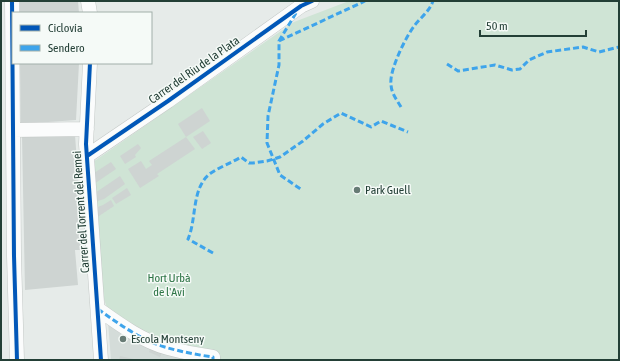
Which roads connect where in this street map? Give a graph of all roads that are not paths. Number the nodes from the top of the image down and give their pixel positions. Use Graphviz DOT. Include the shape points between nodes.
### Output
graph roads {
  1 [pos="12,1"];
  2 [pos="88,1"];
  3 [pos="304,2"];
  4 [pos="12,12"];
  5 [pos="90,12"];
  6 [pos="12,64"];
  7 [pos="90,64"];
  8 [pos="87,128"];
  9 [pos="13,130"];
  10 [pos="87,156"];
  11 [pos="98,309"];
  12 [pos="17,360"];
  13 [pos="101,360"];
  14 [pos="213,360"];
  1 -- 4 [label="street"];
  2 -- 5 [label="street"];
  3 -- 10 [label="street, Carrer del Riu de la Plata"];
  6 -- 9 [label="street"];
  7 -- 8 [label="street, Carrer del Torrent del Remei"];
  8 -- 9 [label="street"];
  8 -- 10 [label="street, Carrer del Torrent del Remei"];
  9 -- 12 [label="street"];
  10 -- 11 [label="street, Carrer del Torrent del Remei"];
  11 -- 13 [label="street, Carrer del Torrent del Remei"];
  11 -- 14 [label="street" via="150,341 167,348 213,357"];
}
